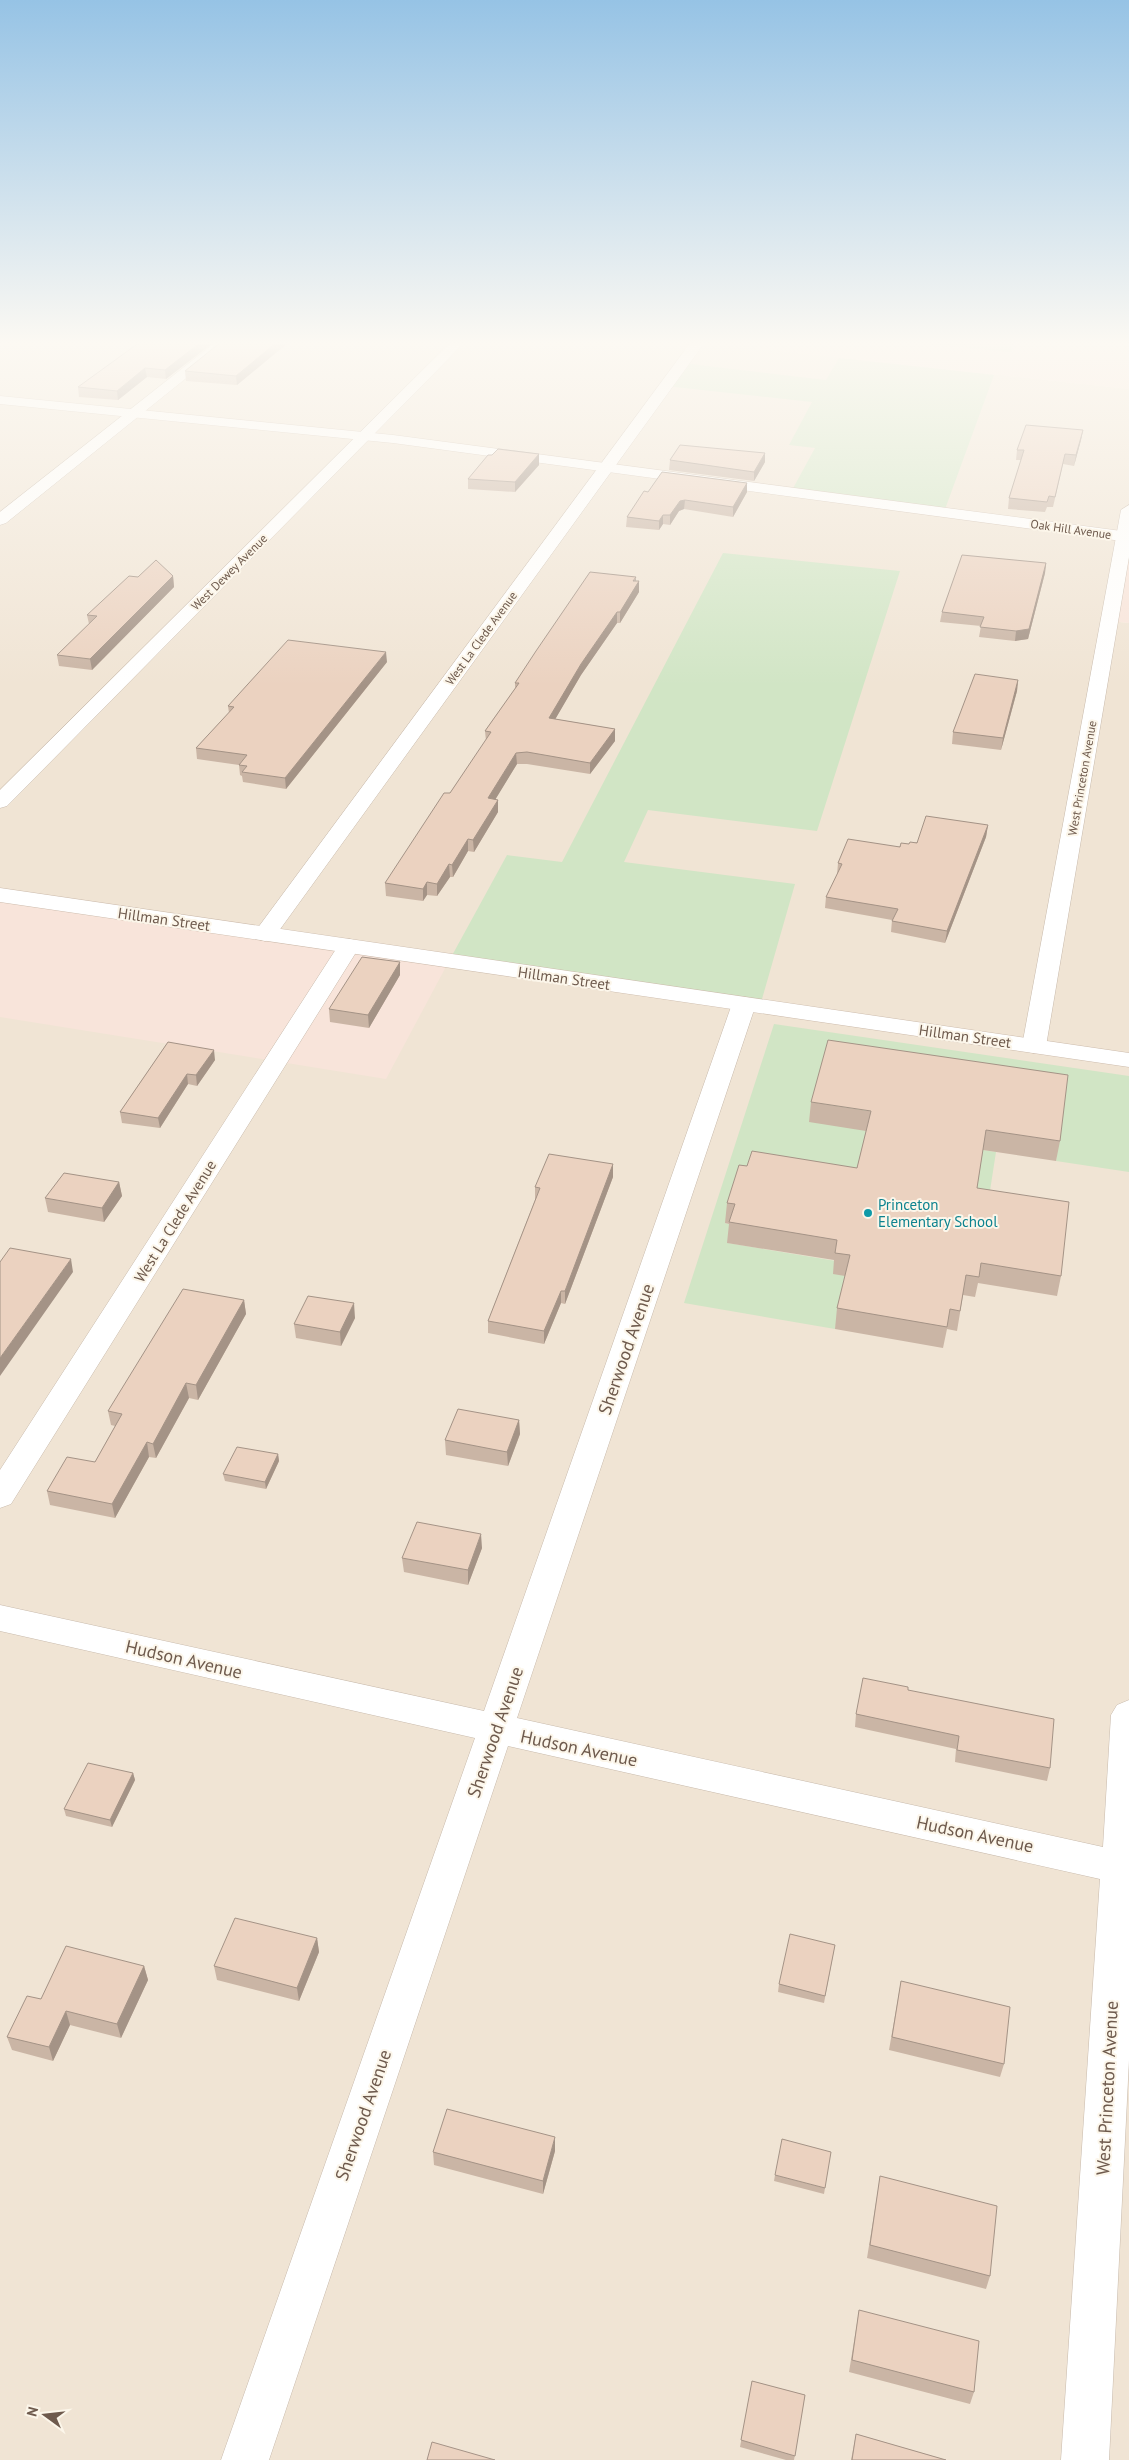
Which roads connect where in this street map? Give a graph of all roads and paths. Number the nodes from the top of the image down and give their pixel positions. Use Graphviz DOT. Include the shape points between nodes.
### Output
graph roads {
  1 [pos="80,457"];
  2 [pos="343,457"];
  3 [pos="521,457"];
  4 [pos="614,457"];
  5 [pos="606,468"];
  6 [pos="1129,510"];
  7 [pos="0,520"];
  8 [pos="1127,537"];
  9 [pos="0,802"];
  10 [pos="0,895"];
  11 [pos="265,934"];
  12 [pos="350,946"];
  13 [pos="744,1004"];
  14 [pos="1034,1046"];
  15 [pos="1129,1060"];
  16 [pos="0,1496"];
  17 [pos="0,1618"];
  18 [pos="1129,1715"];
  19 [pos="496,1729"];
  20 [pos="1124,1868"];
  21 [pos="245,2460"];
  22 [pos="1085,2460"];
  1 -- 7 [label="street"];
  2 -- 9 [label="street, West Dewey Avenue"];
  3 -- 5 [label="street, Oak Hill Avenue"];
  4 -- 5 [label="street, West La Clede Avenue"];
  5 -- 8 [label="street, Oak Hill Avenue"];
  5 -- 11 [label="street, West La Clede Avenue"];
  6 -- 8 [label="street, West Princeton Avenue"];
  8 -- 14 [label="street, West Princeton Avenue"];
  10 -- 11 [label="street, Hillman Street"];
  11 -- 12 [label="street, Hillman Street"];
  12 -- 13 [label="street, Hillman Street"];
  12 -- 16 [label="street, West La Clede Avenue"];
  13 -- 14 [label="street, Hillman Street"];
  13 -- 19 [label="street, Sherwood Avenue"];
  14 -- 15 [label="street, Hillman Street"];
  17 -- 19 [label="street, Hudson Avenue"];
  18 -- 20 [label="street, West Princeton Avenue"];
  19 -- 20 [label="street, Hudson Avenue"];
  19 -- 21 [label="street, Sherwood Avenue"];
  20 -- 22 [label="street, West Princeton Avenue"];
}
